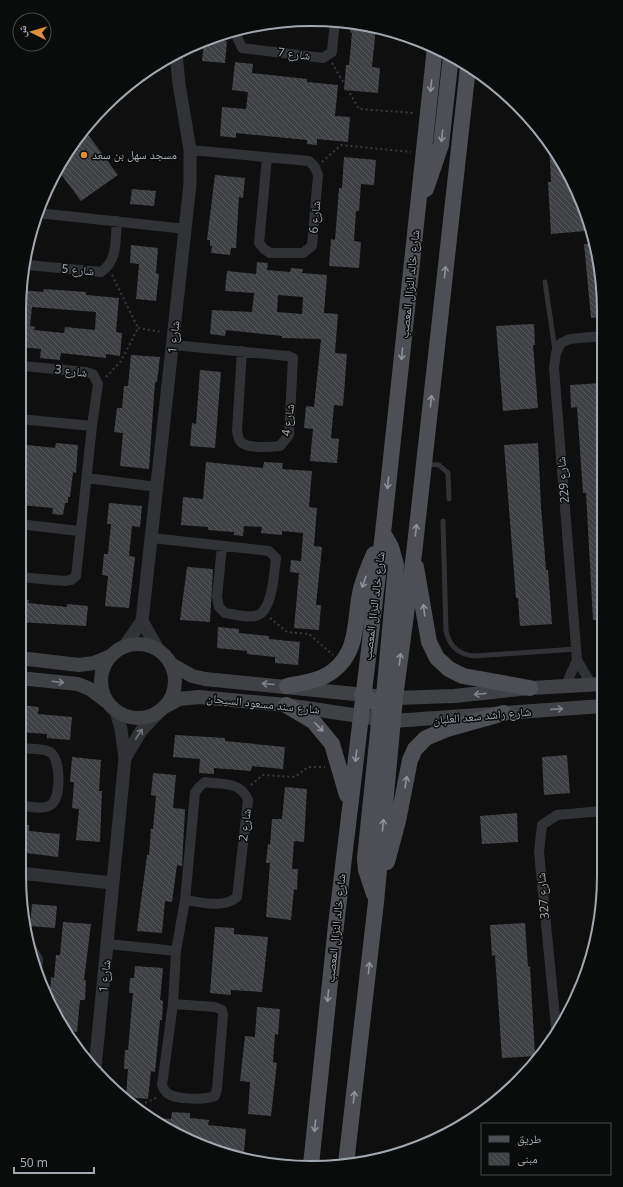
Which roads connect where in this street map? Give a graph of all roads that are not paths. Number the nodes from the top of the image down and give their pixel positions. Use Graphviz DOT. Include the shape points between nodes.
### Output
graph roads {
  1 [pos="334,27"];
  2 [pos="237,36"];
  3 [pos="434,53"];
  4 [pos="177,60"];
  5 [pos="450,62"];
  6 [pos="467,72"];
  7 [pos="476,78"];
  8 [pos="462,124"];
  9 [pos="190,150"];
  10 [pos="267,158"];
  11 [pos="418,208"];
  12 [pos="43,214"];
  13 [pos="116,222"];
  14 [pos="186,229"];
  15 [pos="29,265"];
  16 [pos="545,282"];
  17 [pos="597,336"];
  18 [pos="174,339"];
  19 [pos="242,351"];
  20 [pos="556,353"];
  21 [pos="26,366"];
  22 [pos="26,420"];
  23 [pos="92,426"];
  24 [pos="424,464"];
  25 [pos="87,478"];
  26 [pos="157,487"];
  27 [pos="449,499"];
  28 [pos="443,521"];
  29 [pos="26,525"];
  30 [pos="80,531"];
  31 [pos="383,533"];
  32 [pos="152,538"];
  33 [pos="222,546"];
  34 [pos="414,554"];
  35 [pos="26,578"];
  36 [pos="142,621"];
  37 [pos="124,647"];
  38 [pos="576,649"];
  39 [pos="159,651"];
  40 [pos="111,656"];
  41 [pos="26,659"];
  42 [pos="577,660"];
  43 [pos="171,664"];
  44 [pos="26,679"];
  45 [pos="597,684"];
  46 [pos="287,686"];
  47 [pos="565,687"];
  48 [pos="530,688"];
  49 [pos="362,696"];
  50 [pos="390,697"];
  51 [pos="286,705"];
  52 [pos="597,706"];
  53 [pos="112,707"];
  54 [pos="162,709"];
  55 [pos="504,713"];
  56 [pos="360,717"];
  57 [pos="386,720"];
  58 [pos="26,749"];
  59 [pos="125,758"];
  60 [pos="350,804"];
  61 [pos="26,806"];
  62 [pos="597,812"];
  63 [pos="26,873"];
  64 [pos="112,883"];
  65 [pos="185,900"];
  66 [pos="376,902"];
  67 [pos="108,944"];
  68 [pos="176,951"];
  69 [pos="173,1004"];
  70 [pos="556,1023"];
  71 [pos="96,1062"];
  72 [pos="347,1159"];
  73 [pos="311,1161"];
  1 -- 2 [label="street, شارع 7" via="332,52 323,58 242,48"];
  3 -- 11 [label="main road, شارع خالد النزال المعصب, one-way"];
  4 -- 9 [label="street, شارع 1"];
  5 -- 11 [label="main road, one-way" via="441,145"];
  6 -- 8 [label="main road"];
  7 -- 8 [label="main road"];
  24 -- 8 [label="main road, one-way"];
  9 -- 10 [label="street"];
  9 -- 14 [label="street, شارع 1"];
  10 -- 10 [label="street, شارع 6" via="309,161 315,167 318,175 312,246 303,253 270,253 259,243"];
  11 -- 31 [label="main road, شارع خالد النزال المعصب, one-way"];
  12 -- 13 [label="street"];
  13 -- 14 [label="street"];
  13 -- 15 [label="street, شارع 5" via="114,259 108,268 101,272"];
  14 -- 18 [label="street, شارع 1"];
  16 -- 20 [label="lane"];
  17 -- 20 [label="street" via="570,339 561,343"];
  18 -- 19 [label="street, شارع 4"];
  18 -- 26 [label="street, شارع 1"];
  19 -- 19 [label="street, شارع 4" via="293,358 289,435 280,446 243,444 239,440 237,431"];
  20 -- 38 [label="street, شارع 229" via="554,368"];
  21 -- 23 [label="street, شارع 3" via="93,374 98,384"];
  22 -- 23 [label="street"];
  23 -- 25 [label="street, شارع 3"];
  24 -- 27 [label="lane" via="439,465 448,473"];
  34 -- 24 [label="main road, one-way"];
  25 -- 26 [label="street"];
  25 -- 30 [label="street, شارع 3"];
  26 -- 32 [label="street, شارع 1"];
  28 -- 38 [label="lane" via="446,631 448,641 455,649 464,655 474,656"];
  29 -- 30 [label="street"];
  30 -- 35 [label="street, شارع 3" via="76,576 65,581"];
  31 -- 46 [label="main road, one-way" via="361,589 356,630 348,654 334,671 316,680"];
  31 -- 49 [label="main road, شارع خالد النزال المعصب"];
  31 -- 50 [label="main road" via="391,547 396,565"];
  32 -- 33 [label="street"];
  32 -- 36 [label="street, شارع 1"];
  33 -- 33 [label="street" via="269,551 276,558 269,604 256,616 225,613 219,607 217,597"];
  48 -- 34 [label="main road, one-way" via="463,676 449,669 437,658 429,642"];
  50 -- 34 [label="main road, one-way"];
  36 -- 37 [label="street, شارع 1"];
  36 -- 39 [label="street"];
  37 -- 39 [label="main road" via="136,644"];
  37 -- 40 [label="main road"];
  38 -- 42 [label="street, شارع 229"];
  39 -- 43 [label="main road"];
  40 -- 41 [label="main road" via="94,663 79,665"];
  40 -- 53 [label="main road" via="104,666 101,679 103,691"];
  42 -- 45 [label="street, شارع 229"];
  42 -- 47 [label="street, شارع 229"];
  46 -- 43 [label="main road, شارع سند مسعود السيحان, one-way" via="206,679 192,676"];
  43 -- 54 [label="main road" via="175,686 172,696"];
  44 -- 53 [label="main road, one-way" via="78,684 90,689"];
  45 -- 47 [label="main road, شارع راشد سعد العلبان"];
  46 -- 49 [label="main road, شارع سند مسعود السيحان"];
  47 -- 48 [label="main road, شارع راشد سعد العلبان"];
  48 -- 50 [label="main road, شارع راشد سعد العلبان, one-way" via="454,696"];
  49 -- 50 [label="main road, شارع راشد سعد العلبان"];
  49 -- 56 [label="main road, شارع خالد النزال المعصب"];
  49 -- 57 [label="main road" via="375,702"];
  50 -- 57 [label="main road"];
  51 -- 54 [label="main road, شارع سند مسعود السيحان" via="199,697 179,700"];
  51 -- 56 [label="main road, شارع سند مسعود السيحان"];
  51 -- 60 [label="main road, one-way" via="313,721 332,744"];
  55 -- 52 [label="main road, شارع راشد سعد العلبان, one-way"];
  53 -- 54 [label="main road" via="126,716 136,718 147,717"];
  53 -- 59 [label="street, شارع 1" via="121,729"];
  59 -- 54 [label="street, شارع 1, one-way" via="141,731"];
  55 -- 57 [label="main road, شارع راشد سعد العلبان"];
  66 -- 55 [label="main road, one-way" via="398,821 410,760 415,749 426,738 447,729"];
  56 -- 57 [label="main road, شارع راشد سعد العلبان"];
  56 -- 60 [label="main road, شارع خالد النزال المعصب, one-way"];
  66 -- 57 [label="main road, one-way"];
  58 -- 61 [label="street" via="49,752 55,757 58,766 57,796 52,804 44,808"];
  59 -- 64 [label="street, شارع 1"];
  60 -- 73 [label="main road, شارع خالد النزال المعصب, one-way"];
  62 -- 70 [label="street, شارع 327" via="557,815 542,825 539,852"];
  63 -- 64 [label="street"];
  64 -- 67 [label="street, شارع 1"];
  65 -- 65 [label="street, شارع 2" via="195,793 205,782 237,786 244,791 248,800 237,897 221,904"];
  65 -- 68 [label="street, شارع 2"];
  72 -- 66 [label="main road, one-way"];
  67 -- 68 [label="street"];
  67 -- 71 [label="street, شارع 1"];
  68 -- 69 [label="street, شارع 2"];
  69 -- 69 [label="street, شارع 2" via="215,1007 222,1010 217,1089 215,1096 208,1099 175,1097 166,1092 162,1085"];
}
